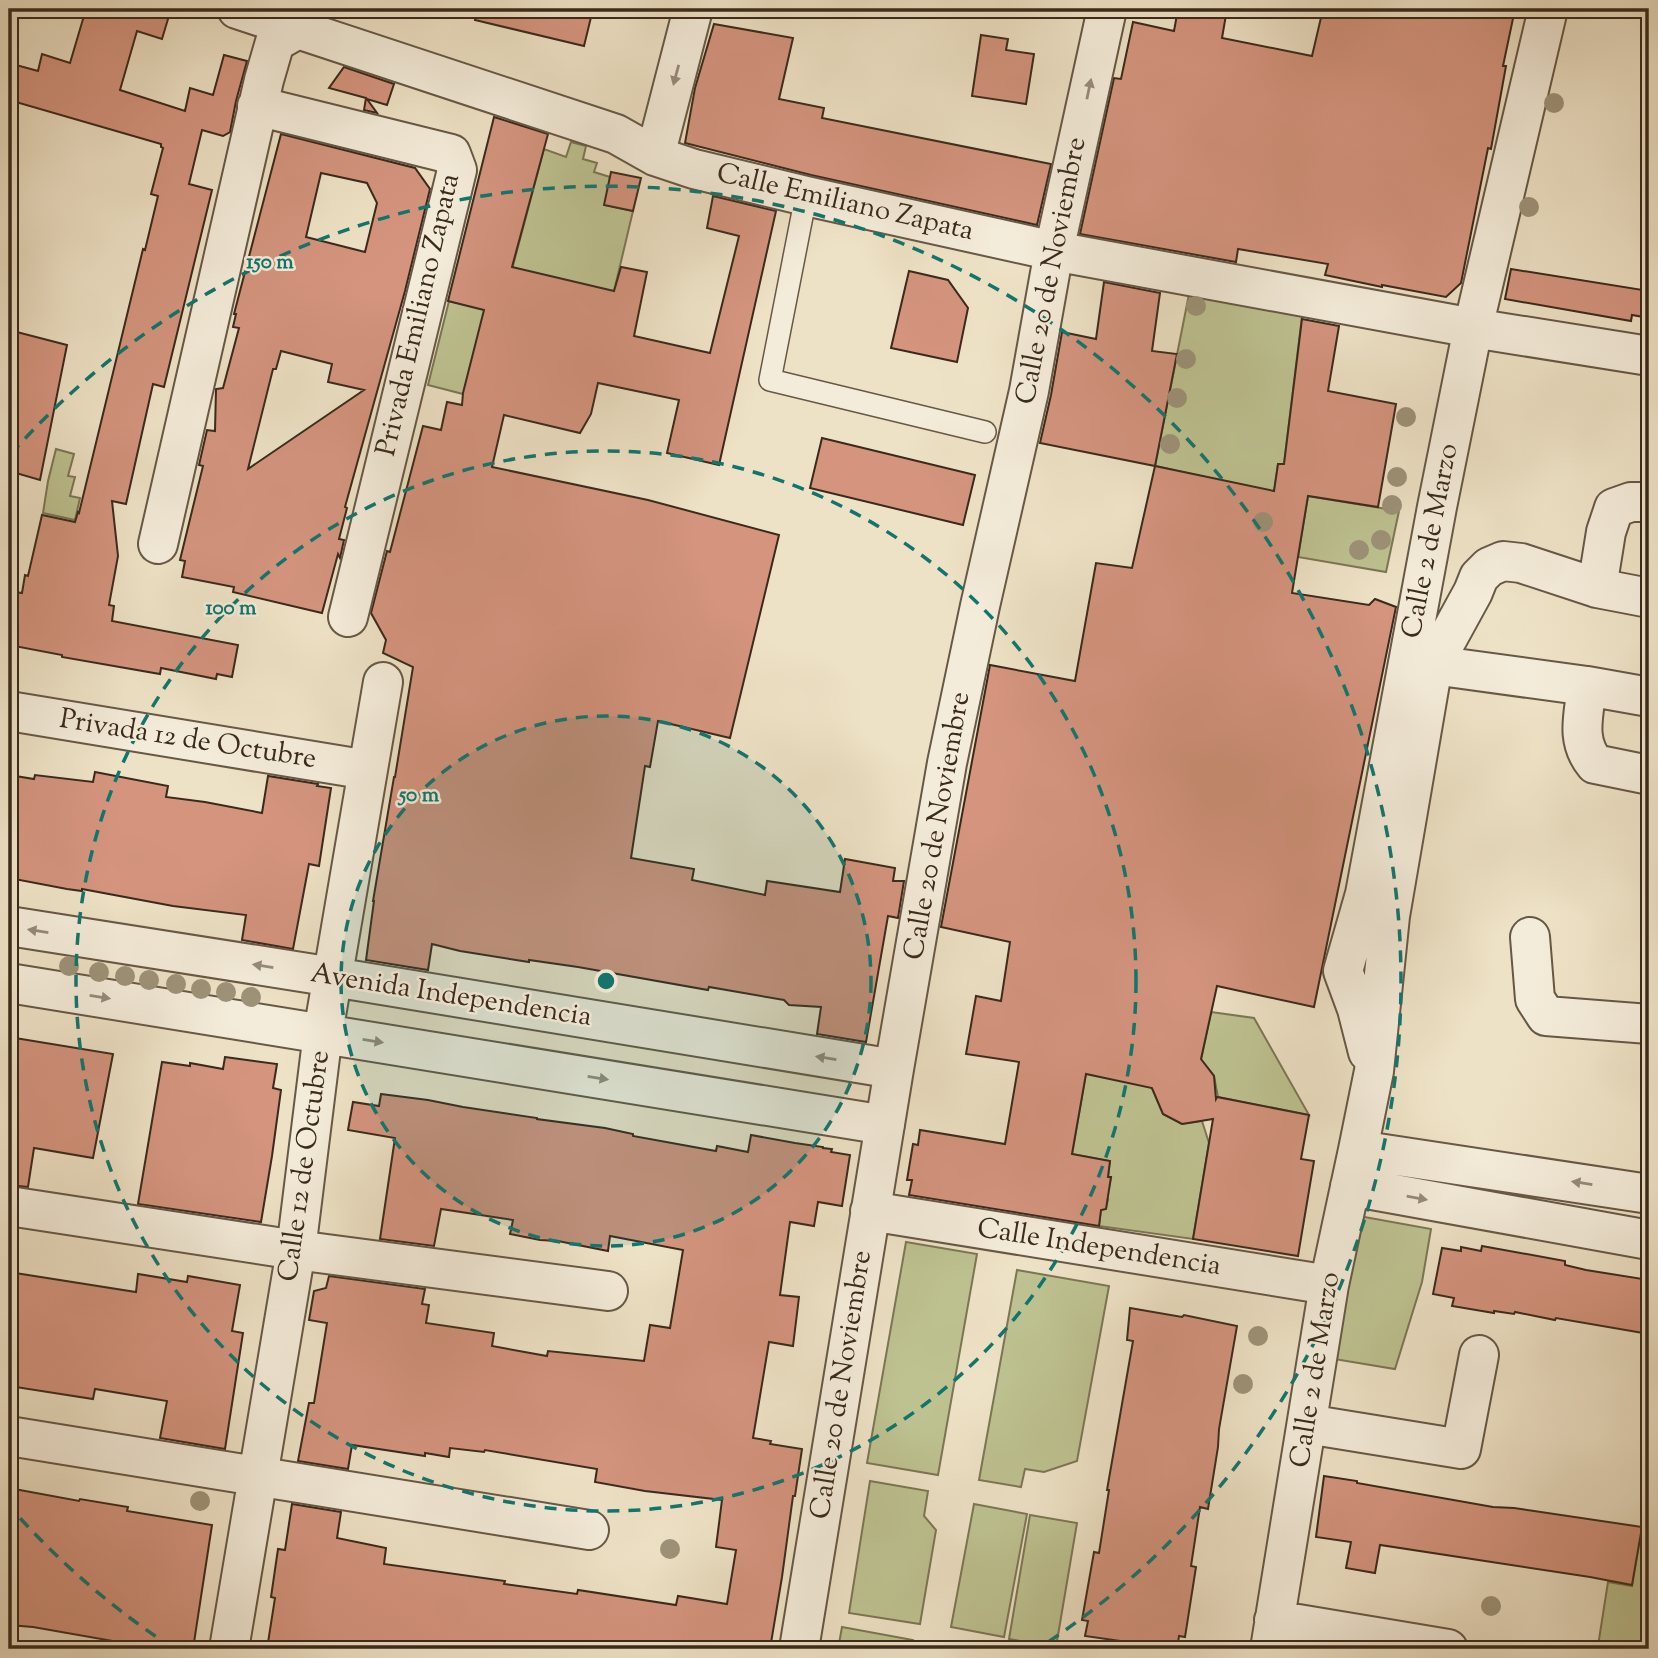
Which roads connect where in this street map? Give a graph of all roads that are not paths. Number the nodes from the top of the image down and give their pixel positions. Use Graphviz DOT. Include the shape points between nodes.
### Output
graph roads {
  1 [pos="237,9"];
  2 [pos="693,9"];
  3 [pos="1107,9"];
  4 [pos="1548,9"];
  5 [pos="298,29"];
  6 [pos="257,106"];
  7 [pos="655,156"];
  8 [pos="806,196"];
  9 [pos="1054,251"];
  10 [pos="1473,328"];
  11 [pos="1649,356"];
  12 [pos="985,432"];
  13 [pos="1649,502"];
  14 [pos="158,544"];
  15 [pos="1597,588"];
  16 [pos="1649,598"];
  17 [pos="348,617"];
  18 [pos="1433,665"];
  19 [pos="383,682"];
  20 [pos="1587,686"];
  21 [pos="1649,697"];
  22 [pos="9,710"];
  23 [pos="368,770"];
  24 [pos="1649,775"];
  25 [pos="9,926"];
  26 [pos="1530,937"];
  27 [pos="333,977"];
  28 [pos="9,983"];
  29 [pos="1649,1024"];
  30 [pos="323,1033"];
  31 [pos="894,1069"];
  32 [pos="1371,1081"];
  33 [pos="885,1125"];
  34 [pos="1359,1150"];
  35 [pos="1350,1186"];
  36 [pos="1649,1194"];
  37 [pos="9,1206"];
  38 [pos="870,1211"];
  39 [pos="1649,1240"];
  40 [pos="296,1250"];
  41 [pos="1329,1285"];
  42 [pos="608,1291"];
  43 [pos="1479,1355"];
  44 [pos="1307,1424"];
  45 [pos="9,1436"];
  46 [pos="257,1476"];
  47 [pos="589,1530"];
  48 [pos="1272,1635"];
  49 [pos="229,1649"];
  50 [pos="799,1649"];
  51 [pos="1448,1649"];
  1 -- 5 [label="street, Calle Emiliano Zapata"];
  2 -- 7 [label="street, one-way"];
  9 -- 3 [label="street, Calle 20 de Noviembre, one-way"];
  4 -- 10 [label="street, Calle 2 de Marzo"];
  5 -- 6 [label="street" via="275,42"];
  5 -- 7 [label="street, Calle Emiliano Zapata" via="616,134"];
  6 -- 14 [label="street"];
  6 -- 17 [label="street, Privada Emiliano Zapata" via="452,154 457,170"];
  7 -- 8 [label="street, Calle Emiliano Zapata"];
  8 -- 9 [label="street, Calle Emiliano Zapata"];
  8 -- 12 [label="lane" via="770,380"];
  9 -- 10 [label="street, Calle Emiliano Zapata"];
  9 -- 31 [label="street, Calle 20 de Noviembre" via="1029,391 947,763"];
  10 -- 11 [label="street, Calle Emiliano Zapata"];
  10 -- 32 [label="street, Calle 2 de Marzo" via="1365,894 1343,971 1357,1009"];
  13 -- 15 [label="street" via="1614,508"];
  15 -- 16 [label="street"];
  15 -- 18 [label="street" via="1521,564 1503,561 1489,567 1479,577"];
  18 -- 20 [label="street"];
  18 -- 32 [label="street" via="1390,916"];
  19 -- 23 [label="street, Calle 12 de Octubre"];
  20 -- 21 [label="street"];
  20 -- 24 [label="street" via="1582,734 1586,753 1595,764"];
  22 -- 23 [label="street, Privada 12 de Octubre"];
  23 -- 27 [label="street, Calle 12 de Octubre"];
  27 -- 25 [label="street, Avenida Independencia, one-way"];
  26 -- 29 [label="street" via="1535,999 1546,1016"];
  27 -- 30 [label="street, Calle 12 de Octubre"];
  31 -- 27 [label="street, Avenida Independencia, one-way"];
  28 -- 30 [label="street, Avenida Independencia, one-way"];
  30 -- 33 [label="street, Avenida Independencia, one-way"];
  30 -- 40 [label="street, Calle 12 de Octubre"];
  31 -- 33 [label="street, Calle 20 de Noviembre"];
  32 -- 34 [label="street, Calle 2 de Marzo"];
  33 -- 38 [label="street, Calle 20 de Noviembre"];
  34 -- 35 [label="street, Calle 2 de Marzo"];
  36 -- 34 [label="street, one-way"];
  35 -- 39 [label="street, one-way"];
  35 -- 41 [label="street, Calle 2 de Marzo"];
  37 -- 40 [label="street"];
  38 -- 41 [label="street, Calle Independencia"];
  38 -- 50 [label="street, Calle 20 de Noviembre"];
  40 -- 42 [label="street"];
  40 -- 46 [label="street, Calle 12 de Octubre"];
  41 -- 44 [label="street, Calle 2 de Marzo"];
  43 -- 44 [label="street" via="1461,1449"];
  44 -- 48 [label="street, Calle 2 de Marzo"];
  45 -- 46 [label="street"];
  46 -- 47 [label="street"];
  46 -- 49 [label="street, Calle 12 de Octubre"];
  48 -- 51 [label="street"];
}
